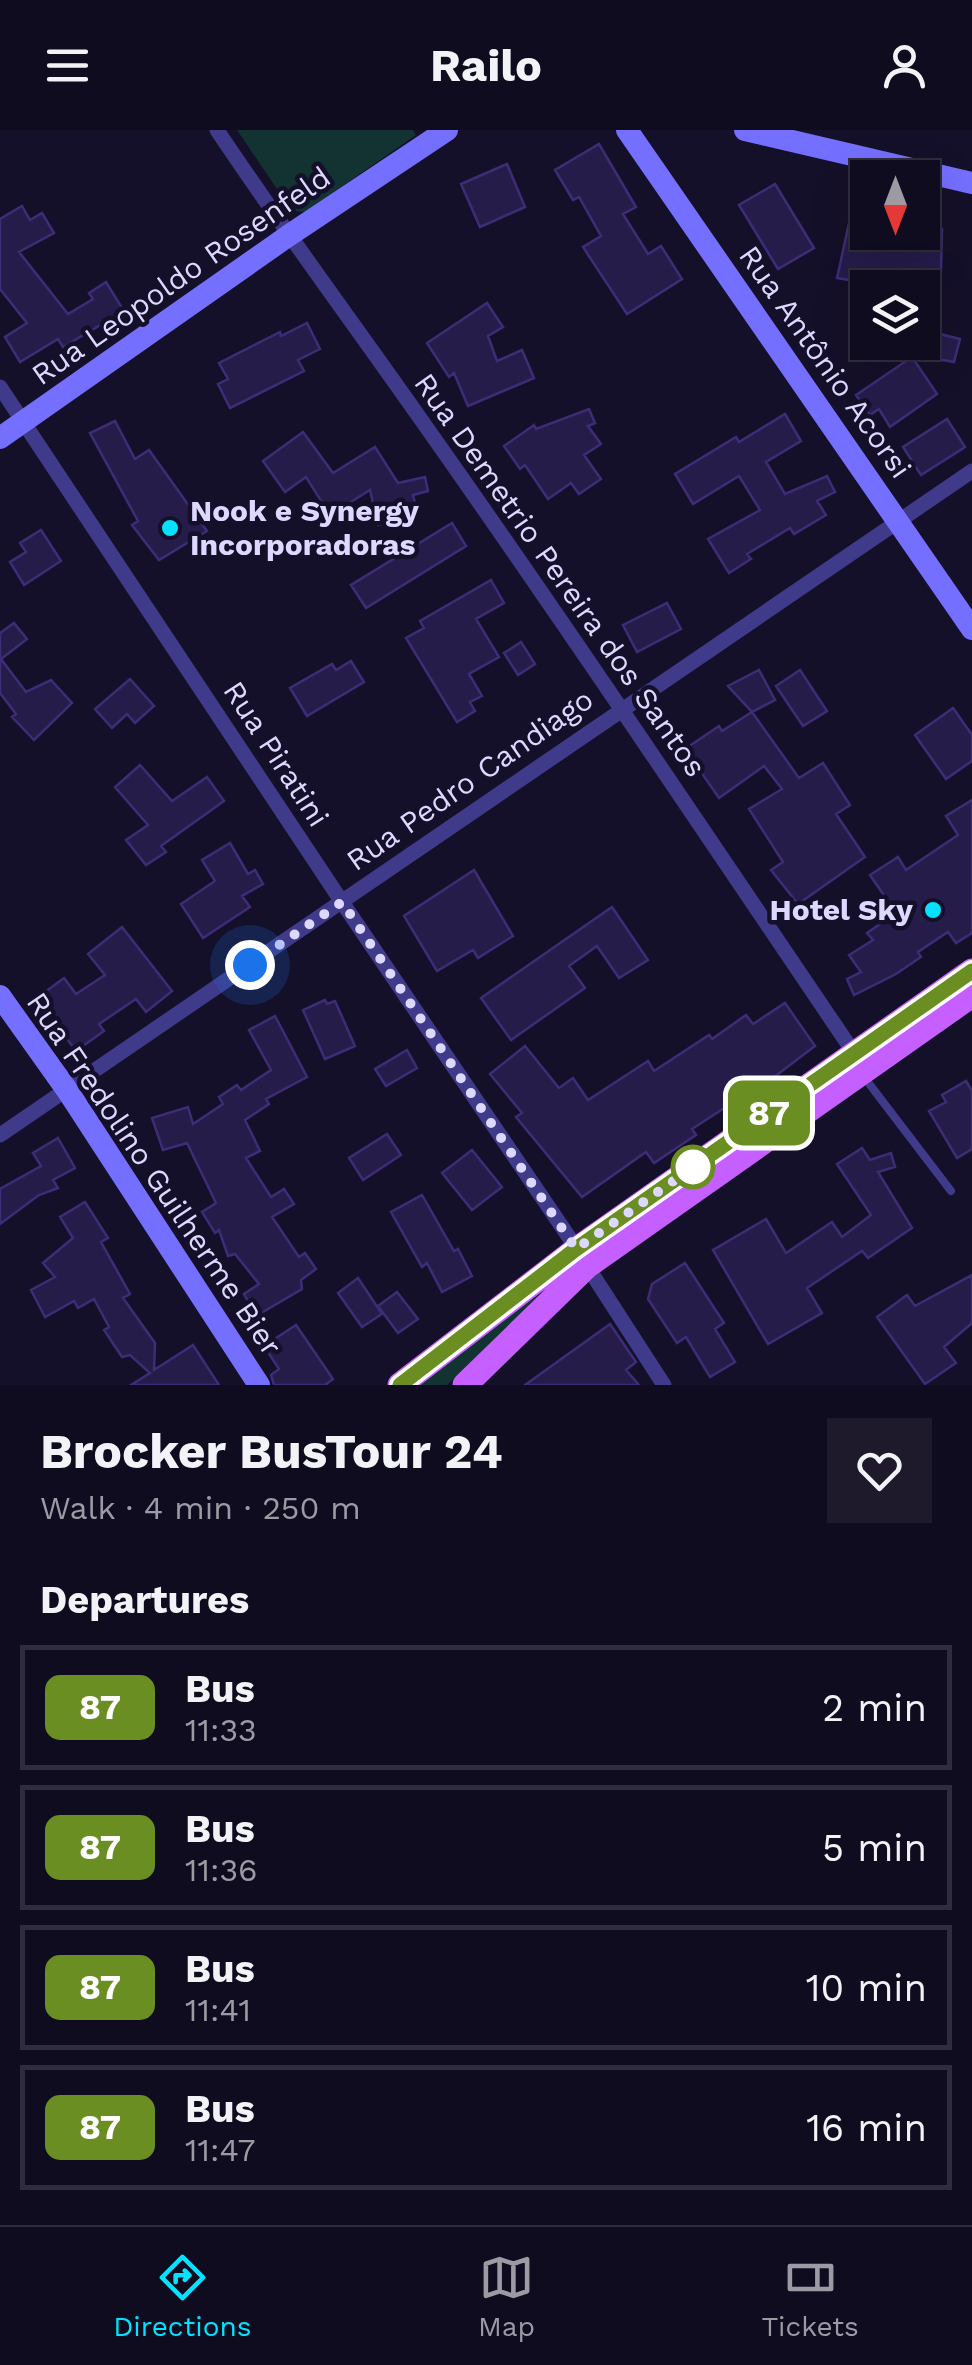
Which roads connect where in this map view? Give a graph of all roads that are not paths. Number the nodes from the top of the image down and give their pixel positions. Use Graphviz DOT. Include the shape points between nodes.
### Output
graph roads {
  1 [pos="217,130"];
  2 [pos="448,130"];
  3 [pos="627,130"];
  4 [pos="745,130"];
  5 [pos="972,184"];
  6 [pos="288,236"];
  7 [pos="0,386"];
  8 [pos="25,422"];
  9 [pos="0,438"];
  10 [pos="972,471"];
  11 [pos="900,520"];
  12 [pos="972,629"];
  13 [pos="620,708"];
  14 [pos="342,902"];
  15 [pos="972,971"];
  16 [pos="0,996"];
  17 [pos="972,996"];
  18 [pos="858,1063"];
  19 [pos="66,1090"];
  20 [pos="0,1135"];
  21 [pos="950,1191"];
  22 [pos="582,1258"];
  23 [pos="258,1385"];
  24 [pos="400,1385"];
  25 [pos="465,1385"];
  26 [pos="664,1385"];
  1 -- 6 [label="street, Rua Demetrio Pereira dos Santos"];
  2 -- 6 [label="street, Rua Leopoldo Rosenfeld"];
  3 -- 11 [label="street, Rua Antônio Acorsi"];
  4 -- 5 [label="street"];
  6 -- 8 [label="street, Rua Leopoldo Rosenfeld"];
  6 -- 13 [label="street, Rua Demetrio Pereira dos Santos"];
  7 -- 8 [label="street, Rua Piratini"];
  8 -- 9 [label="street, Rua Leopoldo Rosenfeld"];
  8 -- 14 [label="street, Rua Piratini"];
  10 -- 11 [label="street, Rua Pedro Candiago"];
  11 -- 12 [label="street, Rua Antônio Acorsi"];
  11 -- 13 [label="street, Rua Pedro Candiago"];
  13 -- 14 [label="street, Rua Pedro Candiago"];
  13 -- 18 [label="street, Rua Demetrio Pereira dos Santos"];
  14 -- 19 [label="street, Rua Pedro Candiago"];
  14 -- 22 [label="street, Rua Piratini"];
  15 -- 18 [label="main road"];
  16 -- 19 [label="street, Rua Fredolino Guilherme Bier"];
  17 -- 18 [label="main road"];
  18 -- 21 [label="lane"];
  18 -- 22 [label="main road"];
  19 -- 20 [label="street, Rua Pedro Candiago"];
  19 -- 23 [label="street, Rua Fredolino Guilherme Bier"];
  22 -- 24 [label="main road"];
  22 -- 25 [label="main road"];
  22 -- 26 [label="street, Rua Piratini"];
}
